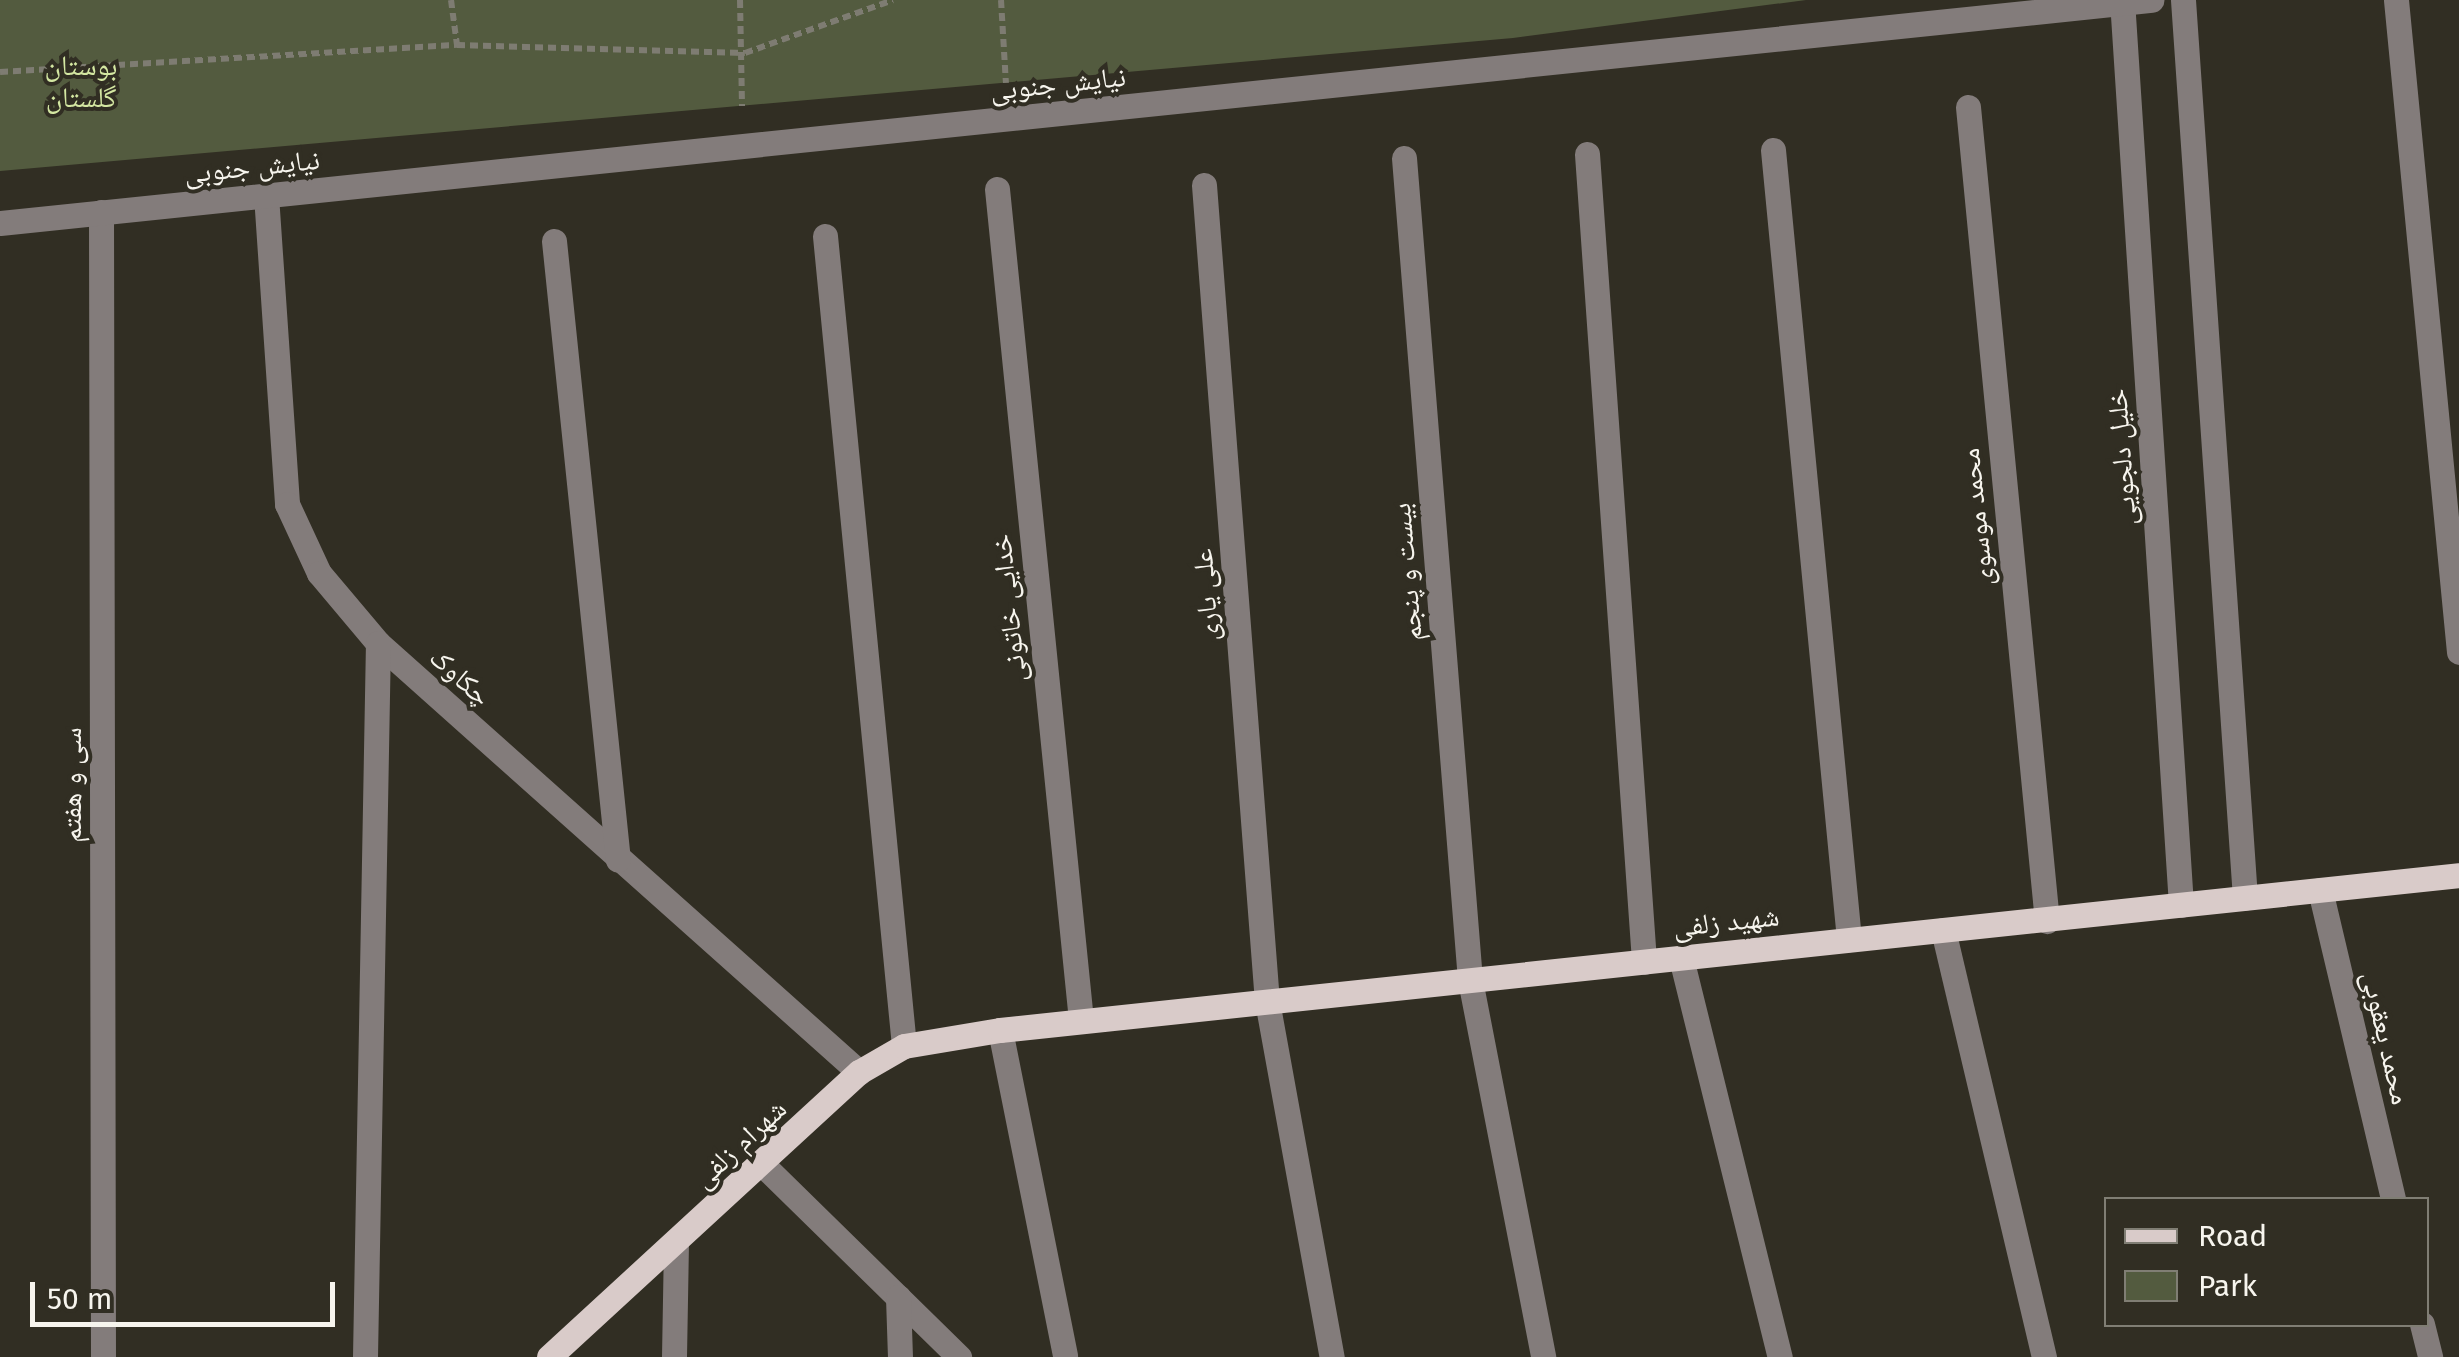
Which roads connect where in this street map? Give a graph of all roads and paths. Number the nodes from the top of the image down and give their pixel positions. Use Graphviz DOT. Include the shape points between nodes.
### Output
graph roads {
  1 [pos="452,0"];
  2 [pos="740,0"];
  3 [pos="893,0"];
  4 [pos="1001,0"];
  5 [pos="2152,0"];
  6 [pos="2183,0"];
  7 [pos="2396,0"];
  8 [pos="2122,2"];
  9 [pos="457,45"];
  10 [pos="745,53"];
  11 [pos="0,72"];
  12 [pos="1006,82"];
  13 [pos="742,106"];
  14 [pos="1968,106"];
  15 [pos="1773,150"];
  16 [pos="1587,154"];
  17 [pos="1404,158"];
  18 [pos="1204,184"];
  19 [pos="998,189"];
  20 [pos="266,195"];
  21 [pos="101,212"];
  22 [pos="0,222"];
  23 [pos="825,236"];
  24 [pos="554,242"];
  25 [pos="378,643"];
  26 [pos="2459,652"];
  27 [pos="618,860"];
  28 [pos="2459,875"];
  29 [pos="2320,890"];
  30 [pos="2245,898"];
  31 [pos="2181,904"];
  32 [pos="2047,921"];
  33 [pos="1942,930"];
  34 [pos="1849,938"];
  35 [pos="1680,958"];
  36 [pos="1644,962"];
  37 [pos="1470,980"];
  38 [pos="1267,1002"];
  39 [pos="1080,1022"];
  40 [pos="1000,1030"];
  41 [pos="904,1046"];
  42 [pos="859,1072"];
  43 [pos="762,1164"];
  44 [pos="2392,1197"];
  45 [pos="676,1245"];
  46 [pos="898,1297"];
  47 [pos="2423,1327"];
  48 [pos="1065,1356"];
  49 [pos="103,1357"];
  50 [pos="365,1357"];
  51 [pos="549,1357"];
  52 [pos="674,1357"];
  53 [pos="900,1357"];
  54 [pos="959,1357"];
  55 [pos="1332,1357"];
  56 [pos="1543,1357"];
  57 [pos="1780,1357"];
  58 [pos="2044,1357"];
  59 [pos="2430,1357"];
  1 -- 9 [label="path"];
  2 -- 10 [label="path"];
  3 -- 10 [label="path"];
  4 -- 12 [label="path"];
  5 -- 8 [label="street, نیایش جنوبی"];
  6 -- 30 [label="street"];
  7 -- 26 [label="street"];
  8 -- 20 [label="street, نیایش جنوبی"];
  8 -- 31 [label="street, خلیل دلجویی"];
  9 -- 10 [label="path"];
  9 -- 11 [label="path"];
  10 -- 13 [label="path"];
  14 -- 32 [label="street, محمد موسوی"];
  15 -- 34 [label="street"];
  16 -- 36 [label="street"];
  17 -- 37 [label="street, بیست و پنجم"];
  18 -- 38 [label="street, علی یاری"];
  19 -- 39 [label="street, خدایی خاتونی"];
  20 -- 21 [label="street, نیایش جنوبی"];
  20 -- 25 [label="street, چکاوک" via="287,504 319,574"];
  21 -- 22 [label="street, نیایش جنوبی"];
  21 -- 49 [label="street, سی و هفتم"];
  23 -- 41 [label="street"];
  24 -- 27 [label="street"];
  25 -- 27 [label="street, چکاوک"];
  25 -- 50 [label="street"];
  27 -- 42 [label="street, چکاوک"];
  28 -- 29 [label="main road, شهید زلفی"];
  29 -- 30 [label="main road, شهید زلفی"];
  29 -- 44 [label="street, محمد یعقوبی"];
  30 -- 31 [label="main road, شهید زلفی"];
  31 -- 32 [label="main road, شهید زلفی"];
  32 -- 33 [label="main road, شهید زلفی"];
  33 -- 34 [label="main road, شهید زلفی"];
  33 -- 58 [label="street"];
  34 -- 35 [label="main road, شهید زلفی"];
  35 -- 36 [label="main road, شهید زلفی"];
  35 -- 57 [label="street"];
  36 -- 37 [label="main road, شهید زلفی"];
  37 -- 38 [label="main road, شهید زلفی"];
  37 -- 56 [label="street, بیست و پنجم"];
  38 -- 39 [label="main road, شهید زلفی"];
  38 -- 55 [label="street, علی یاری"];
  39 -- 40 [label="main road, شهید زلفی"];
  40 -- 41 [label="main road, شهرام زلفی"];
  40 -- 48 [label="street"];
  41 -- 42 [label="main road, شهرام زلفی"];
  42 -- 43 [label="main road, شهرام زلفی"];
  43 -- 45 [label="main road, شهرام زلفی"];
  43 -- 46 [label="street"];
  45 -- 51 [label="main road, شهرام زلفی"];
  45 -- 52 [label="street"];
  46 -- 53 [label="street"];
  46 -- 54 [label="street"];
  47 -- 59 [label="street"];
}
